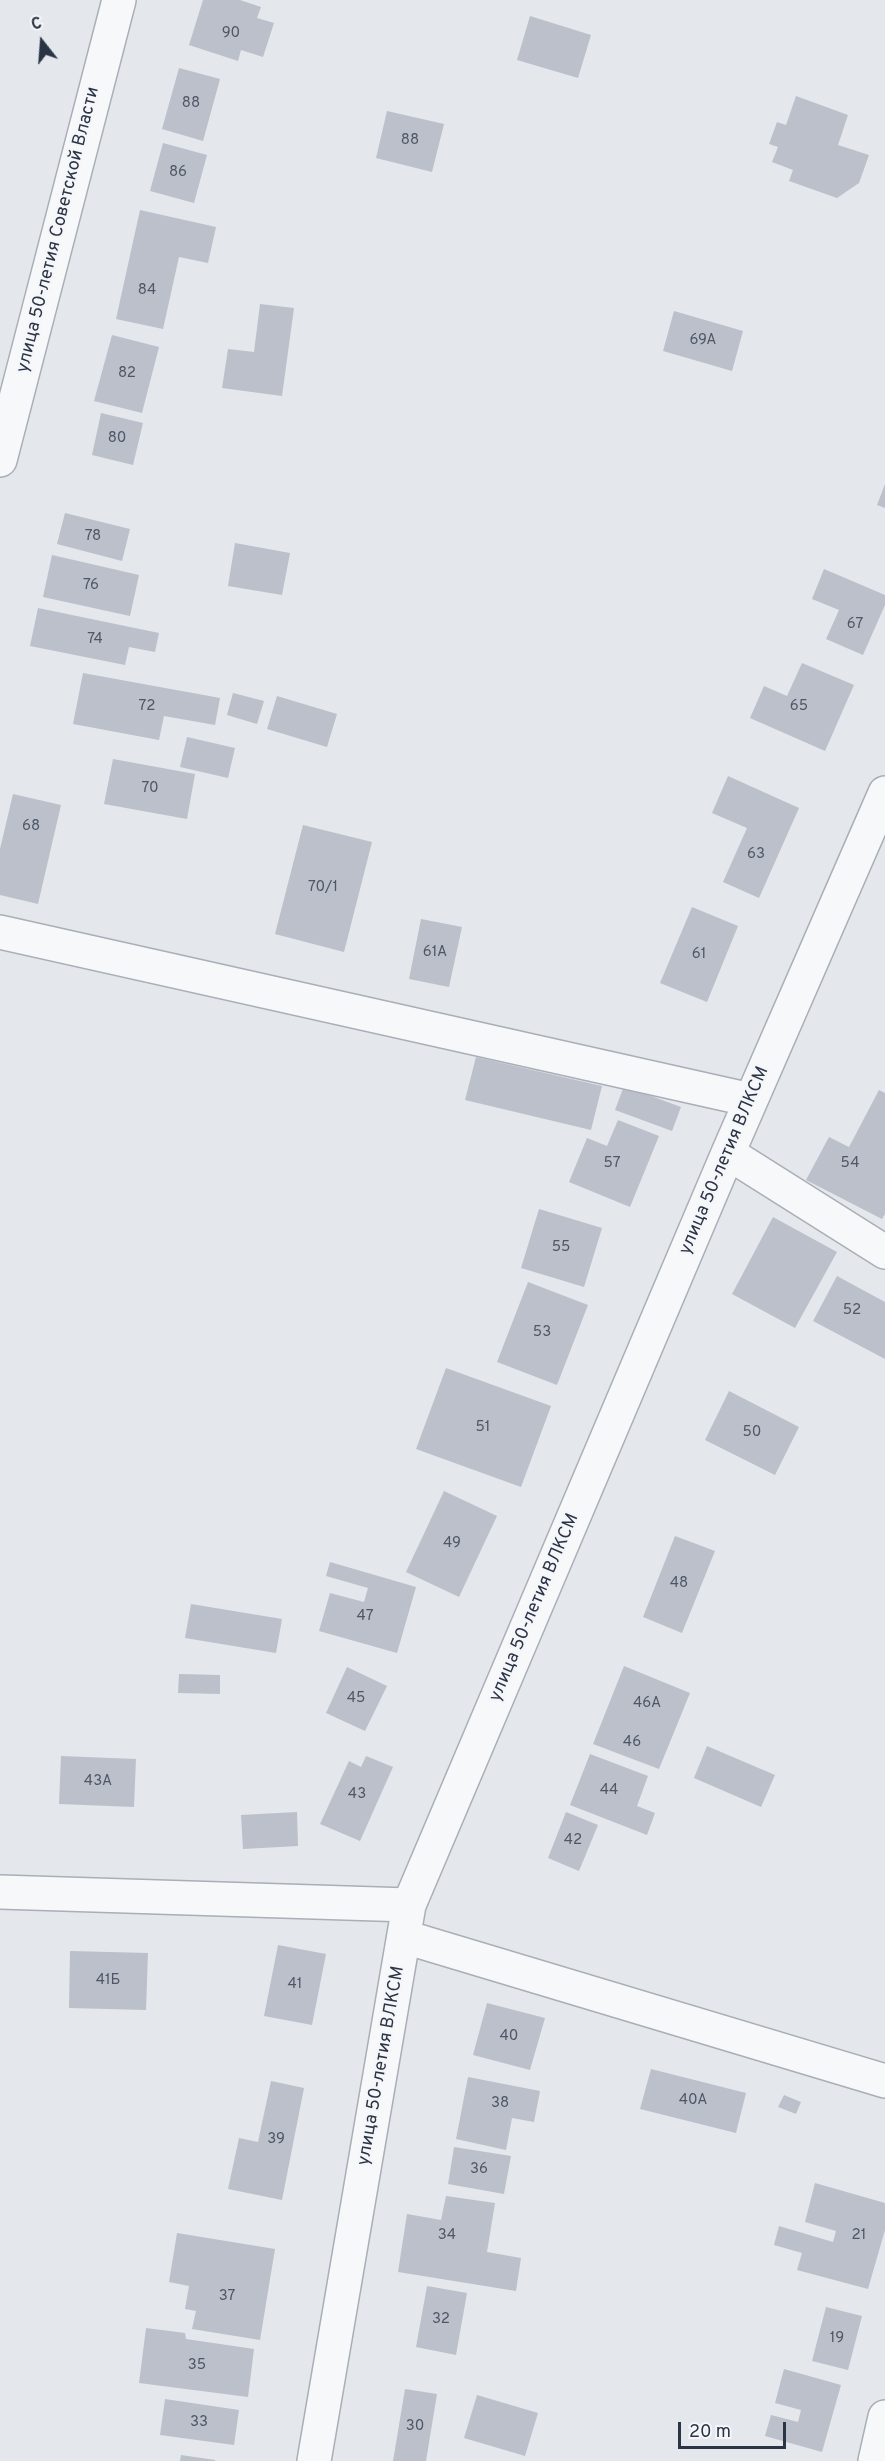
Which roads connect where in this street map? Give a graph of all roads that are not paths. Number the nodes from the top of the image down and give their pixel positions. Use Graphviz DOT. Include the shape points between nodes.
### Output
graph roads {
  1 [pos="119,0"];
  2 [pos="0,460"];
  3 [pos="885,793"];
  4 [pos="0,932"];
  5 [pos="750,1100"];
  6 [pos="728,1153"];
  7 [pos="885,1252"];
  8 [pos="0,1892"];
  9 [pos="409,1905"];
  10 [pos="405,1937"];
  11 [pos="885,2081"];
  12 [pos="885,2417"];
  13 [pos="314,2461"];
  14 [pos="875,2461"];
  1 -- 2 [label="street, улица 50-летия Советской Власти"];
  3 -- 5 [label="street, улица 50-летия ВЛКСМ"];
  4 -- 5 [label="street"];
  5 -- 6 [label="street, улица 50-летия ВЛКСМ"];
  6 -- 7 [label="street"];
  6 -- 9 [label="street, улица 50-летия ВЛКСМ"];
  8 -- 9 [label="street"];
  9 -- 10 [label="street, улица 50-летия ВЛКСМ"];
  10 -- 11 [label="street"];
  10 -- 13 [label="street, улица 50-летия ВЛКСМ"];
  12 -- 14 [label="street"];
}
